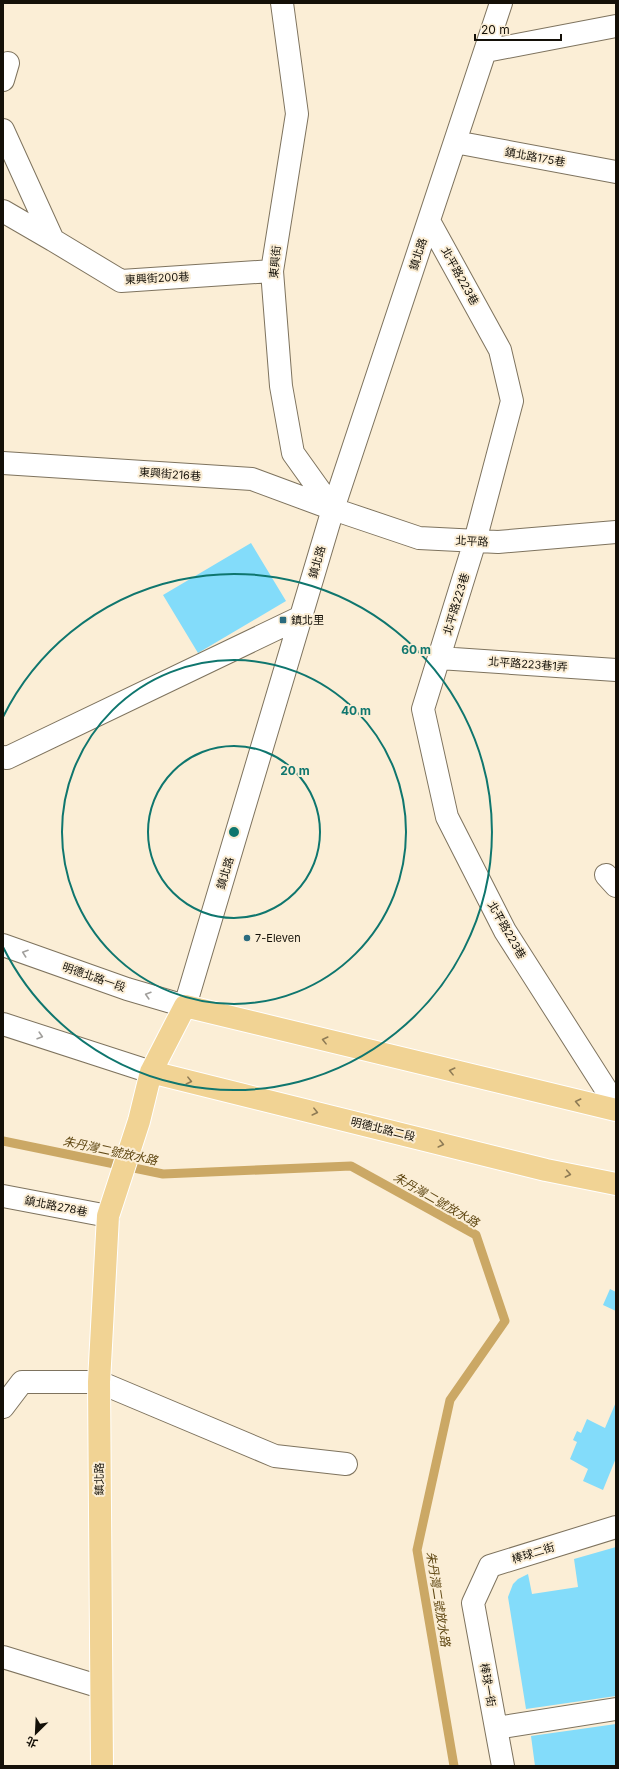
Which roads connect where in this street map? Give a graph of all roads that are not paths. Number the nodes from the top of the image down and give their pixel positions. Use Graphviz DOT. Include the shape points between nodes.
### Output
graph roads {
  1 [pos="282,3"];
  2 [pos="501,3"];
  3 [pos="616,26"];
  4 [pos="486,51"];
  5 [pos="3,130"];
  6 [pos="455,142"];
  7 [pos="616,172"];
  8 [pos="3,211"];
  9 [pos="429,221"];
  10 [pos="53,240"];
  11 [pos="272,271"];
  12 [pos="3,463"];
  13 [pos="333,509"];
  14 [pos="616,532"];
  15 [pos="475,541"];
  16 [pos="301,617"];
  17 [pos="439,658"];
  18 [pos="616,670"];
  19 [pos="3,757"];
  20 [pos="3,945"];
  21 [pos="185,1006"];
  22 [pos="3,1024"];
  23 [pos="151,1072"];
  24 [pos="616,1105"];
  25 [pos="616,1110"];
  26 [pos="616,1184"];
  27 [pos="3,1196"];
  28 [pos="108,1216"];
  29 [pos="99,1382"];
  30 [pos="3,1407"];
  31 [pos="346,1464"];
  32 [pos="616,1527"];
  33 [pos="474,1603"];
  34 [pos="3,1658"];
  35 [pos="101,1687"];
  36 [pos="616,1709"];
  37 [pos="496,1728"];
  38 [pos="102,1766"];
  39 [pos="502,1766"];
  1 -- 11 [label="street, 東興街" via="297,114"];
  2 -- 4 [label="street, 鎮北路"];
  3 -- 4 [label="street"];
  4 -- 6 [label="street, 鎮北路"];
  5 -- 10 [label="street"];
  6 -- 7 [label="street, 鎮北路175巷"];
  6 -- 9 [label="street, 鎮北路"];
  8 -- 10 [label="street, 東興街200巷"];
  9 -- 13 [label="street, 鎮北路"];
  9 -- 15 [label="street, 北平路223巷" via="500,350 512,401"];
  10 -- 11 [label="street, 東興街200巷" via="121,281"];
  11 -- 13 [label="street, 東興街" via="281,386 293,453"];
  12 -- 13 [label="street, 東興街216巷" via="252,480"];
  13 -- 15 [label="street, 北平路" via="419,538"];
  13 -- 16 [label="street, 鎮北路"];
  14 -- 15 [label="street, 北平路" via="498,542"];
  15 -- 17 [label="street, 北平路223巷"];
  16 -- 19 [label="street" via="7,758"];
  16 -- 21 [label="street, 鎮北路"];
  17 -- 18 [label="street, 北平路223巷1弄"];
  17 -- 24 [label="street, 北平路223巷" via="423,709 447,817 505,931"];
  21 -- 20 [label="street, 明德北路一段, one-way" via="127,989"];
  21 -- 23 [label="main road, 鎮北路"];
  25 -- 21 [label="main road, one-way"];
  22 -- 23 [label="street, one-way"];
  23 -- 26 [label="main road, 明德北路二段, one-way" via="546,1170"];
  23 -- 28 [label="main road, 鎮北路" via="139,1122"];
  27 -- 28 [label="street, 鎮北路278巷"];
  28 -- 29 [label="main road, 鎮北路"];
  29 -- 30 [label="street" via="22,1382"];
  29 -- 31 [label="street" via="276,1456"];
  29 -- 35 [label="main road, 鎮北路"];
  32 -- 33 [label="street, 棒球二街" via="490,1566"];
  33 -- 37 [label="street, 棒球一街"];
  34 -- 35 [label="street"];
  35 -- 38 [label="main road, 鎮北路"];
  36 -- 37 [label="street"];
  37 -- 39 [label="street, 棒球一街"];
}
